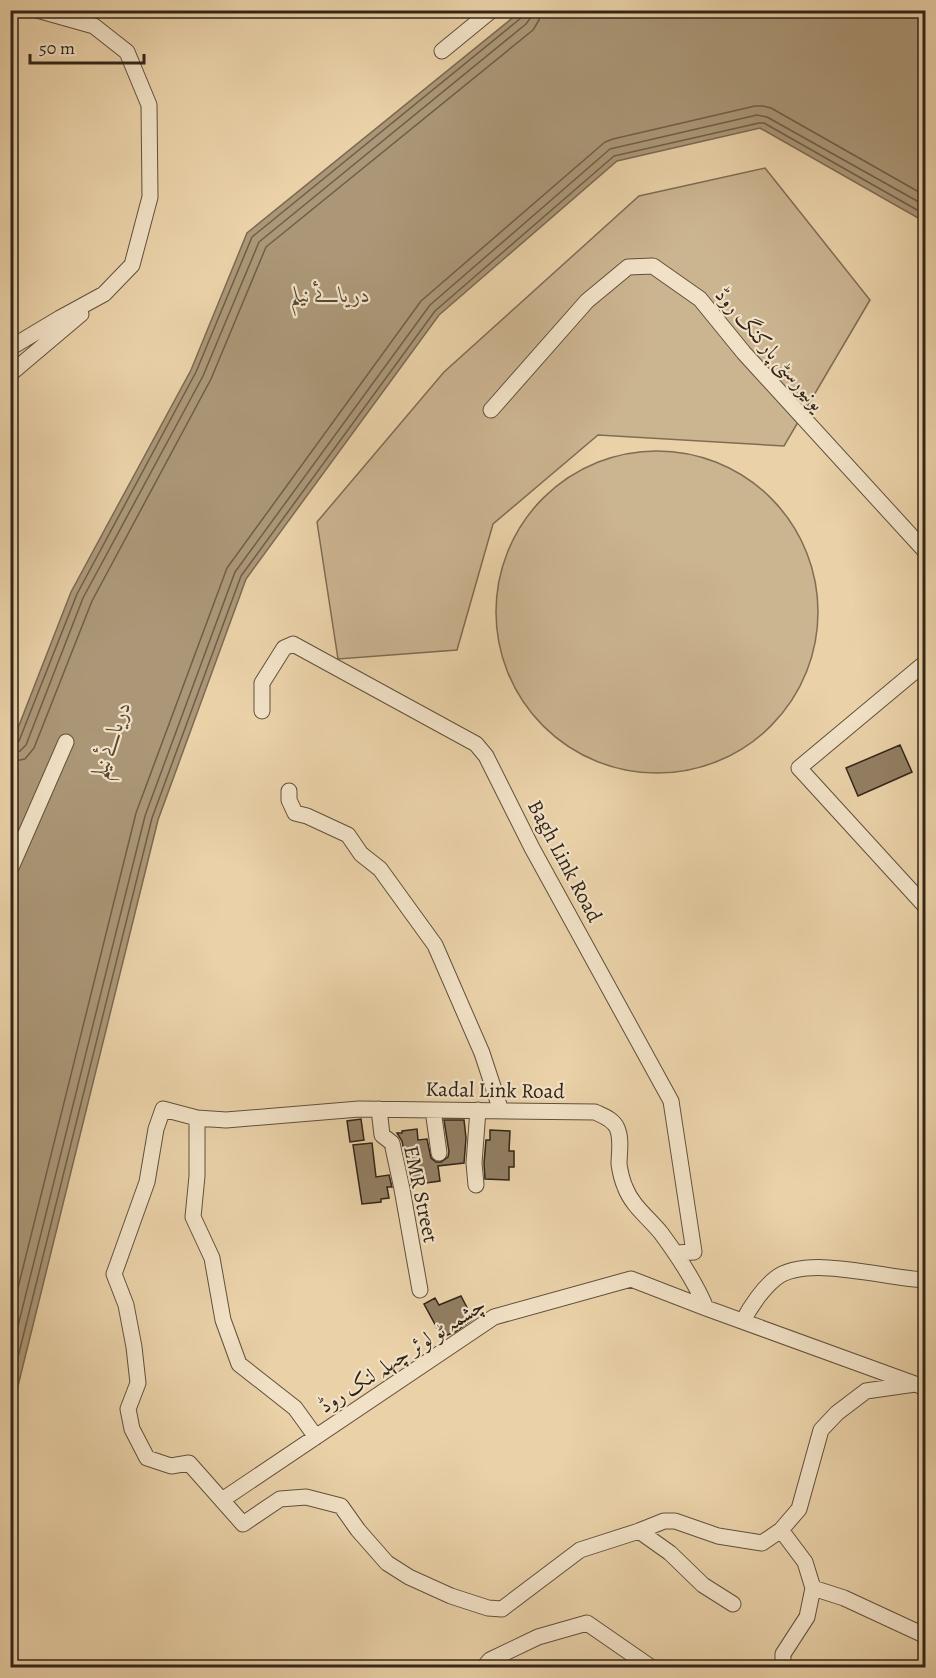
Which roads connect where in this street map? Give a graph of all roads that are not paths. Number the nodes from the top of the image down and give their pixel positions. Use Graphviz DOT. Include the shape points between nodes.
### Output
graph roads {
  1 [pos="37,10"];
  2 [pos="492,10"];
  3 [pos="442,51"];
  4 [pos="104,294"];
  5 [pos="10,348"];
  6 [pos="10,374"];
  7 [pos="491,410"];
  8 [pos="926,552"];
  9 [pos="926,662"];
  10 [pos="262,711"];
  11 [pos="66,742"];
  12 [pos="289,791"];
  13 [pos="10,870"];
  14 [pos="926,908"];
  15 [pos="379,1109"];
  16 [pos="433,1110"];
  17 [pos="478,1110"];
  18 [pos="501,1111"];
  19 [pos="197,1118"];
  20 [pos="439,1153"];
  21 [pos="476,1185"];
  22 [pos="675,1253"];
  23 [pos="926,1280"];
  24 [pos="420,1290"];
  25 [pos="706,1308"];
  26 [pos="743,1322"];
  27 [pos="920,1386"];
  28 [pos="316,1437"];
  29 [pos="222,1500"];
  30 [pos="781,1530"];
  31 [pos="639,1531"];
  32 [pos="813,1588"];
  33 [pos="733,1604"];
  34 [pos="926,1636"];
  35 [pos="483,1668"];
  36 [pos="652,1668"];
  37 [pos="783,1668"];
  1 -- 4 [label="street" via="94,26 128,52 149,105 150,197 132,265"];
  2 -- 3 [label="street"];
  4 -- 5 [label="street"];
  4 -- 6 [label="street"];
  7 -- 8 [label="street, یونیورسٹی پارکنگ روڈ" via="586,301 628,267 653,266 700,299 744,353"];
  9 -- 14 [label="street" via="799,768"];
  10 -- 22 [label="street, Bagh Link Road" via="262,683 284,648 293,644 476,744 486,756 670,1101 694,1252"];
  11 -- 13 [label="street"];
  12 -- 18 [label="street" via="295,813 348,835 361,854 380,869 435,945 482,1053"];
  15 -- 16 [label="street, Kadal Link Road"];
  15 -- 19 [label="street, Kadal Link Road" via="226,1120"];
  15 -- 24 [label="street, EMR Street" via="382,1135 392,1143"];
  16 -- 17 [label="street, Kadal Link Road"];
  16 -- 20 [label="street"];
  17 -- 18 [label="street, Kadal Link Road"];
  17 -- 21 [label="street"];
  18 -- 22 [label="street, Kadal Link Road" via="595,1112 608,1118 617,1127 619,1167 626,1189"];
  19 -- 28 [label="street" via="193,1217 212,1258 223,1320 239,1364 295,1408"];
  19 -- 29 [label="street, Kadal Link Road" via="163,1109 147,1182 114,1274 126,1305 134,1347 138,1383 128,1409 132,1429 147,1458 171,1466 189,1463"];
  22 -- 25 [label="street, Kadal Link Road"];
  23 -- 26 [label="street" via="854,1269 792,1270 777,1277 750,1306"];
  25 -- 26 [label="street, چشمہ ٹو لوئر چہلہ لنک روڈ"];
  25 -- 28 [label="street, چشمہ ٹو لوئر چہلہ لنک روڈ" via="631,1279 494,1317"];
  26 -- 27 [label="street, چشمہ ٹو لوئر چہلہ لنک روڈ"];
  27 -- 30 [label="street" via="866,1391 837,1413 822,1430 799,1509"];
  28 -- 29 [label="street, چشمہ ٹو لوئر چہلہ لنک روڈ"];
  29 -- 31 [label="street" via="243,1524 280,1499 306,1497 341,1506 387,1563 451,1596 488,1608 502,1609 580,1550"];
  30 -- 31 [label="street" via="762,1543 718,1536 675,1521 663,1521"];
  30 -- 32 [label="street" via="805,1562"];
  31 -- 33 [label="street" via="670,1553 703,1585"];
  32 -- 34 [label="street"];
  32 -- 37 [label="street" via="807,1617 783,1654"];
  35 -- 36 [label="street" via="490,1660 538,1637 587,1623"];
}
